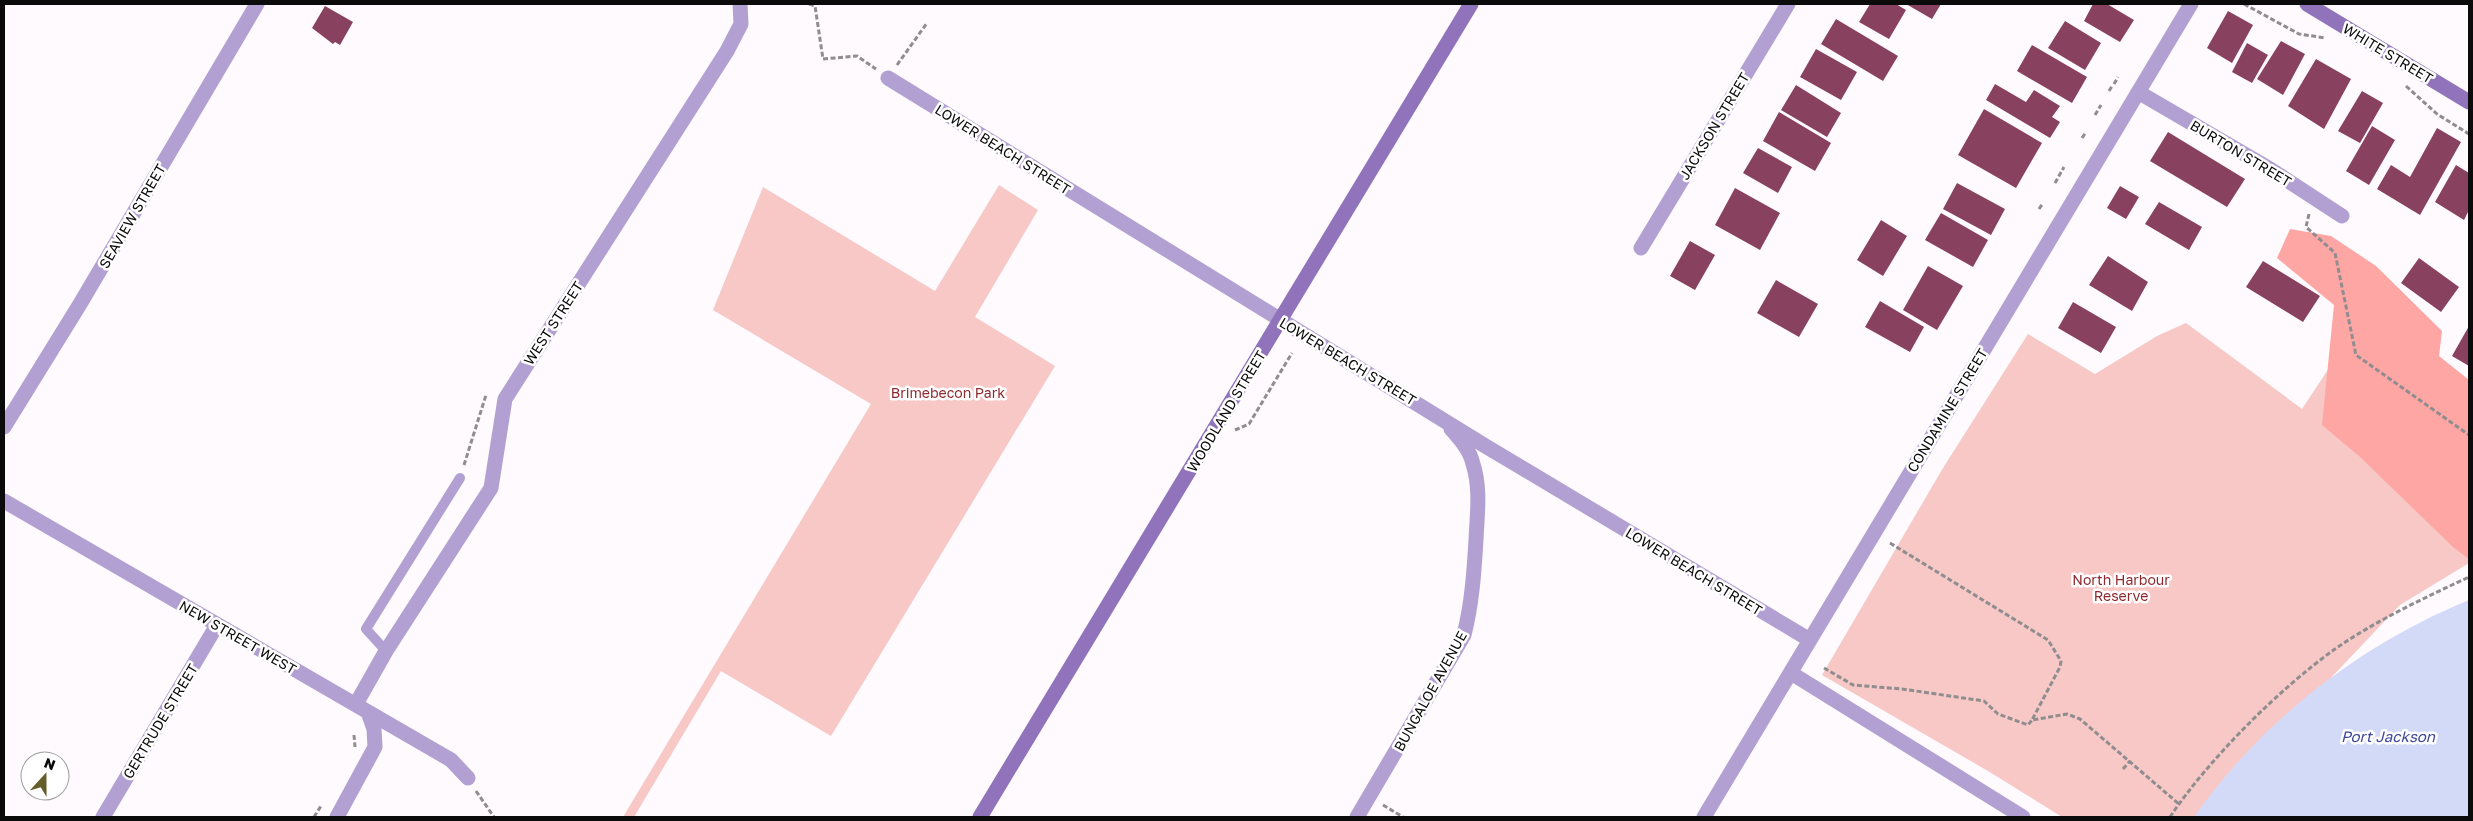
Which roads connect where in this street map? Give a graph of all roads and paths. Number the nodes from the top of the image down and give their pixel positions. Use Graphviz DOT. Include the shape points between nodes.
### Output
graph roads {
  1 [pos="257,4"];
  2 [pos="740,4"];
  3 [pos="809,4"];
  4 [pos="1471,4"];
  5 [pos="1788,4"];
  6 [pos="2191,4"];
  7 [pos="2244,4"];
  8 [pos="2308,4"];
  9 [pos="927,23"];
  10 [pos="2331,41"];
  11 [pos="2118,77"];
  12 [pos="888,78"];
  13 [pos="2403,84"];
  14 [pos="2109,91"];
  15 [pos="2138,92"];
  16 [pos="2469,102"];
  17 [pos="2101,105"];
  18 [pos="2095,115"];
  19 [pos="2086,132"];
  20 [pos="2469,134"];
  21 [pos="2082,138"];
  22 [pos="2064,167"];
  23 [pos="2055,183"];
  24 [pos="2312,197"];
  25 [pos="2043,203"];
  26 [pos="2039,209"];
  27 [pos="2342,216"];
  28 [pos="1641,248"];
  29 [pos="1281,320"];
  30 [pos="505,399"];
  31 [pos="1440,417"];
  32 [pos="4,427"];
  33 [pos="2469,435"];
  34 [pos="460,478"];
  35 [pos="4,501"];
  36 [pos="1890,543"];
  37 [pos="2469,577"];
  38 [pos="216,625"];
  39 [pos="1810,640"];
  40 [pos="386,651"];
  41 [pos="1824,668"];
  42 [pos="1791,673"];
  43 [pos="362,708"];
  44 [pos="2032,720"];
  45 [pos="2130,761"];
  46 [pos="2123,769"];
  47 [pos="468,778"];
  48 [pos="1370,797"];
  49 [pos="2180,804"];
  50 [pos="103,817"];
  51 [pos="337,817"];
  52 [pos="494,817"];
  53 [pos="980,817"];
  54 [pos="1357,817"];
  55 [pos="1403,817"];
  56 [pos="1704,817"];
  57 [pos="2023,817"];
  58 [pos="2170,817"];
  1 -- 32 [label="street, SEAVIEW STREET"];
  2 -- 30 [label="street, WEST STREET" via="741,24 727,51"];
  3 -- 12 [label="path" via="815,6 823,59 858,56"];
  4 -- 29 [label="street, WOODLAND STREET"];
  5 -- 28 [label="street, JACKSON STREET"];
  6 -- 15 [label="street, CONDAMINE STREET"];
  7 -- 10 [label="path" via="2299,34"];
  8 -- 16 [label="street, WHITE STREET"];
  9 -- 12 [label="path"];
  11 -- 14 [label="path"];
  12 -- 29 [label="street, LOWER BEACH STREET"];
  13 -- 20 [label="path" via="2437,114"];
  15 -- 24 [label="street, BURTON STREET"];
  15 -- 39 [label="street, CONDAMINE STREET"];
  17 -- 18 [label="path"];
  19 -- 21 [label="path"];
  22 -- 23 [label="path"];
  24 -- 27 [label="street, BURTON STREET"];
  24 -- 33 [label="path" via="2306,227 2335,254 2356,355"];
  25 -- 26 [label="path"];
  29 -- 31 [label="street, LOWER BEACH STREET"];
  29 -- 53 [label="street, WOODLAND STREET"];
  30 -- 34 [label="path" via="488,389"];
  30 -- 40 [label="street, WEST STREET" via="491,488"];
  31 -- 39 [label="street, LOWER BEACH STREET"];
  31 -- 48 [label="street, BUNGALOE AVENUE" via="1467,449 1476,478 1478,497 1472,606 1464,635"];
  34 -- 40 [label="lane" via="366,629"];
  35 -- 38 [label="street, NEW STREET WEST"];
  36 -- 44 [label="path" via="2048,640 2061,661 2060,667"];
  37 -- 49 [label="path" via="2418,601 2336,649 2304,674 2246,727"];
  38 -- 43 [label="street, NEW STREET WEST"];
  38 -- 50 [label="street, GERTRUDE STREET"];
  39 -- 42 [label="street, CONDAMINE STREET"];
  40 -- 43 [label="street, WEST STREET"];
  41 -- 44 [label="path" via="1854,685 1984,701 1998,714 2013,720 2028,725"];
  42 -- 56 [label="street, CONDAMINE STREET"];
  42 -- 57 [label="street"];
  43 -- 47 [label="street, NEW STREET WEST" via="452,760"];
  43 -- 51 [label="street" via="374,728 375,747"];
  44 -- 45 [label="path" via="2067,714 2080,719"];
  45 -- 46 [label="path"];
  45 -- 49 [label="path"];
  47 -- 52 [label="path"];
  48 -- 54 [label="street, BUNGALOE AVENUE"];
  48 -- 55 [label="path"];
  49 -- 58 [label="path"];
}
